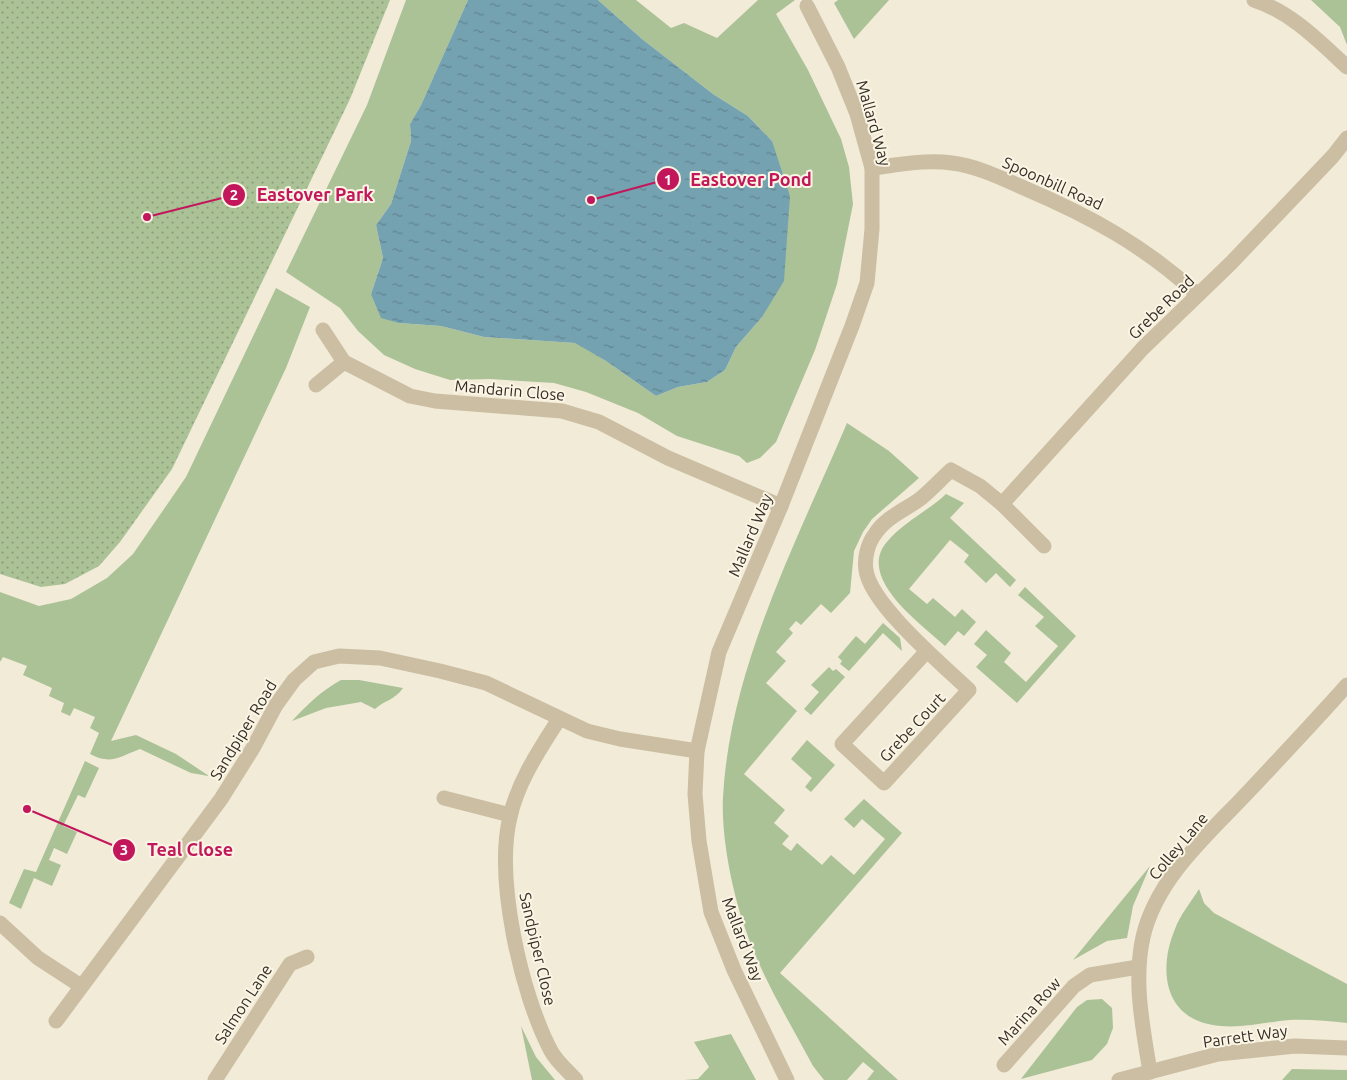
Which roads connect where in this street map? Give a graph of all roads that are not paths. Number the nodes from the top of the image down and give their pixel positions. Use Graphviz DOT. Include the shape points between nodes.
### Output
graph roads {
  1 [pos="1254,0"];
  2 [pos="807,6"];
  3 [pos="1347,67"];
  4 [pos="1347,138"];
  5 [pos="872,168"];
  6 [pos="1198,295"];
  7 [pos="323,330"];
  8 [pos="344,362"];
  9 [pos="316,385"];
  10 [pos="1002,504"];
  11 [pos="781,506"];
  12 [pos="1044,546"];
  13 [pos="927,651"];
  14 [pos="1347,685"];
  15 [pos="559,719"];
  16 [pos="698,751"];
  17 [pos="444,798"];
  18 [pos="510,815"];
  19 [pos="0,923"];
  20 [pos="307,957"];
  21 [pos="1138,967"];
  22 [pos="81,986"];
  23 [pos="56,1021"];
  24 [pos="1347,1048"];
  25 [pos="1004,1065"];
  26 [pos="1150,1072"];
  27 [pos="215,1080"];
  28 [pos="576,1080"];
  29 [pos="787,1080"];
  30 [pos="1119,1080"];
  1 -- 3 [label="street" via="1302,25"];
  2 -- 5 [label="street, Mallard Way" via="838,67 857,114"];
  4 -- 6 [label="street, Grebe Road"];
  5 -- 6 [label="street, Spoonbill Road" via="932,161 995,175 1092,218 1122,235 1171,270"];
  5 -- 11 [label="street, Mallard Way" via="872,230 867,283"];
  6 -- 10 [label="street, Grebe Road" via="1143,348"];
  7 -- 8 [label="street, Mandarin Close"];
  8 -- 9 [label="street"];
  8 -- 11 [label="street, Mandarin Close" via="410,396 435,401 562,410 599,422 668,458"];
  10 -- 12 [label="street"];
  10 -- 13 [label="street, Grebe Court" via="980,486 951,470 920,499 896,513 875,534 866,555 866,571 872,588"];
  11 -- 16 [label="street, Mallard Way" via="719,652"];
  13 -- 13 [label="street, Grebe Court" via="969,690 884,783 842,744"];
  14 -- 21 [label="street, Colley Lane" via="1189,856 1164,888 1148,920"];
  15 -- 16 [label="street, Sandpiper Road" via="587,731 620,739"];
  15 -- 18 [label="street, Sandpiper Close" via="527,773"];
  15 -- 22 [label="street, Sandpiper Road" via="486,683 440,670 380,658 340,656 314,662 294,680 280,699 221,799"];
  16 -- 29 [label="street, Mallard Way" via="695,794 711,912 734,970"];
  17 -- 18 [label="street"];
  18 -- 28 [label="street, Sandpiper Close" via="504,844 504,879 521,964 533,1009 552,1053"];
  19 -- 22 [label="street" via="38,958"];
  20 -- 27 [label="street, Salmon Lane" via="290,964"];
  21 -- 25 [label="street, Marina Row" via="1090,975 1074,986"];
  21 -- 26 [label="street, Colley Lane" via="1140,1010"];
  22 -- 23 [label="street, Sandpiper Road"];
  24 -- 26 [label="street, Parrett Way" via="1294,1046 1218,1054"];
  26 -- 30 [label="street, Parrett Way"];
}
